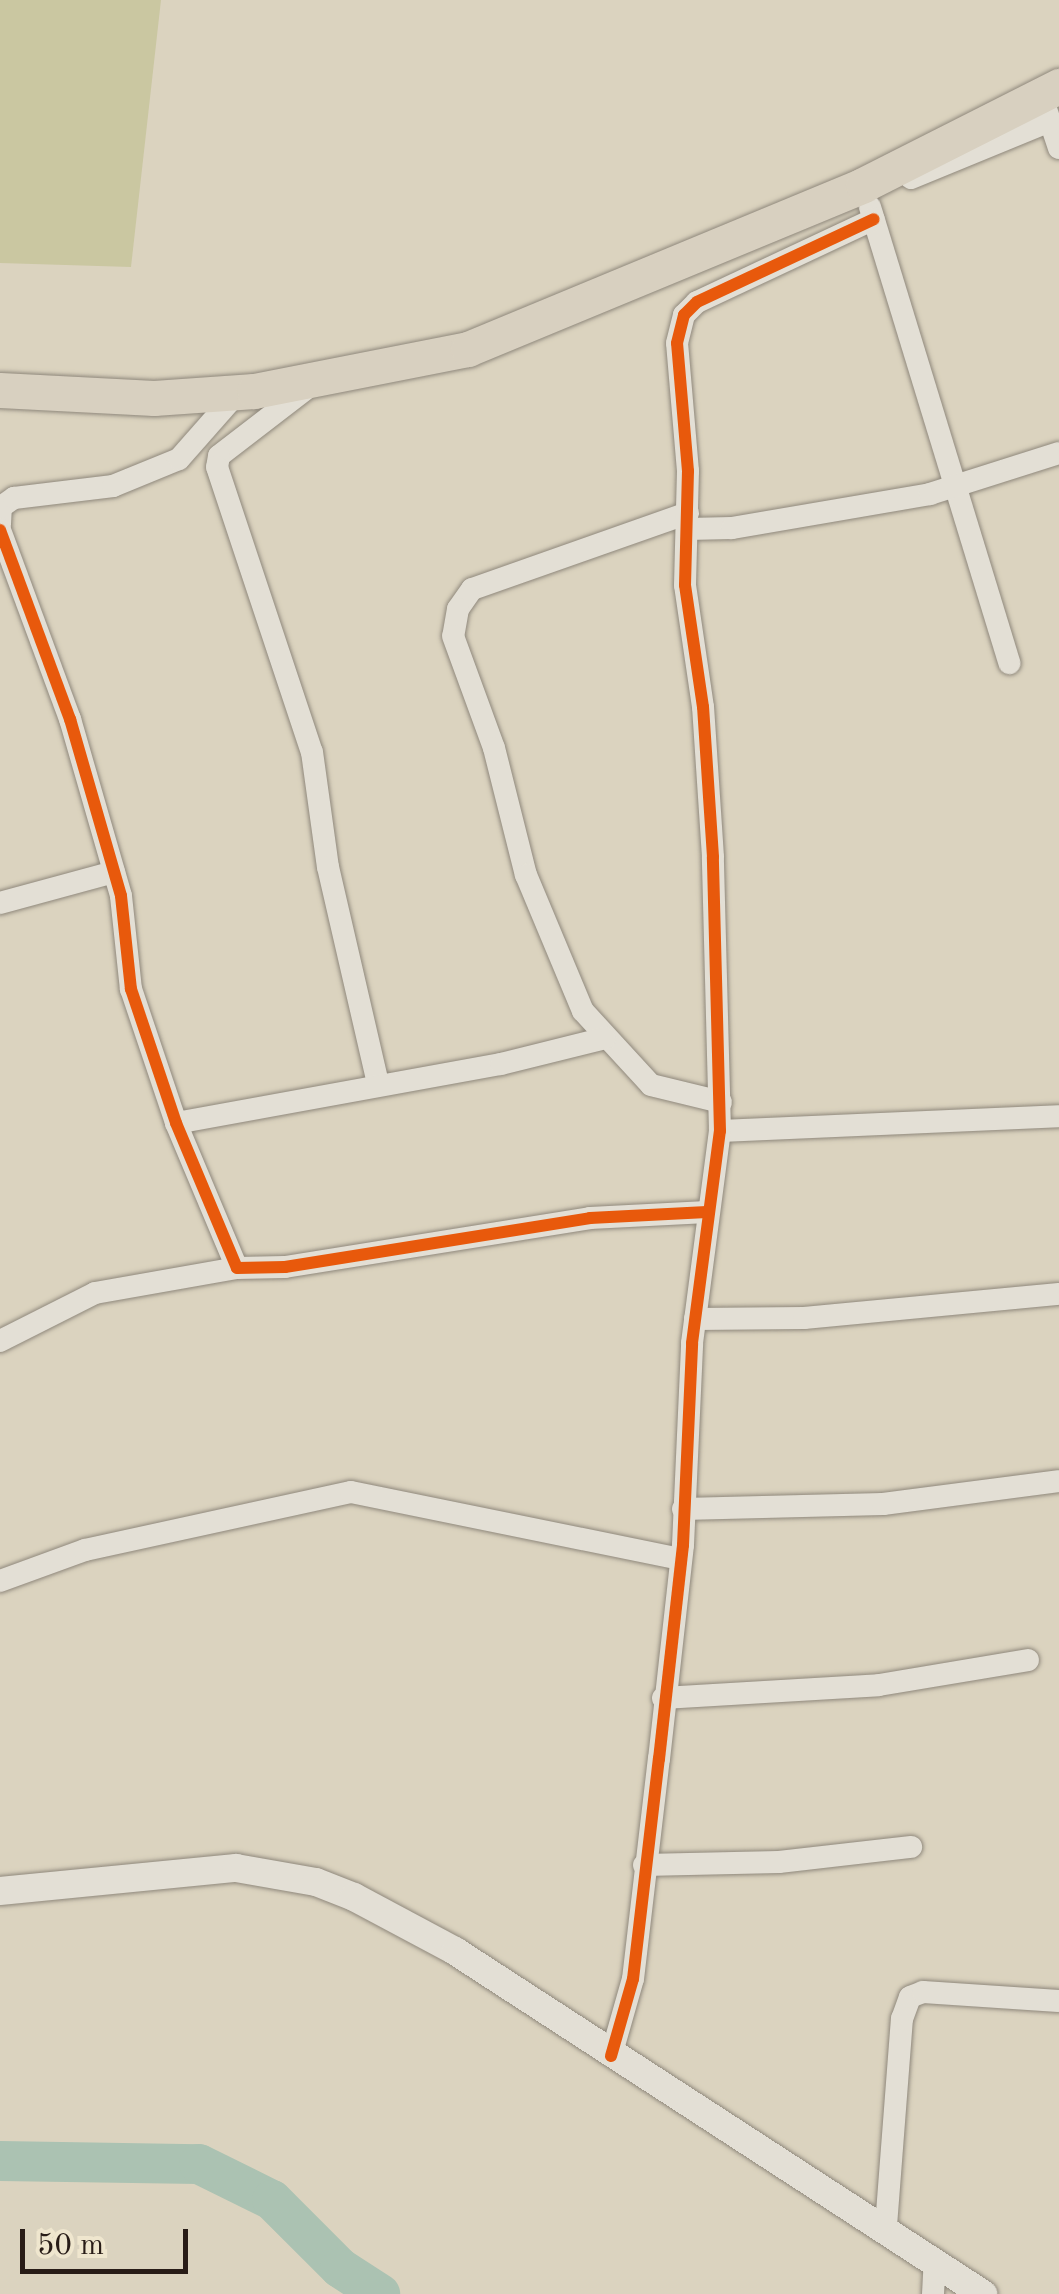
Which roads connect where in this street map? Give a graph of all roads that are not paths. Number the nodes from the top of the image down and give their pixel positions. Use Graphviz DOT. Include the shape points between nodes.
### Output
graph roads {
  1 [pos="1050,100"];
  2 [pos="1059,148"];
  3 [pos="868,201"];
  4 [pos="318,380"];
  5 [pos="0,390"];
  6 [pos="238,392"];
  7 [pos="1059,453"];
  8 [pos="954,487"];
  9 [pos="688,521"];
  10 [pos="0,527"];
  11 [pos="1009,663"];
  12 [pos="114,872"];
  13 [pos="0,903"];
  14 [pos="605,1038"];
  15 [pos="378,1083"];
  16 [pos="721,1102"];
  17 [pos="1059,1116"];
  18 [pos="176,1122"];
  19 [pos="720,1131"];
  20 [pos="707,1212"];
  21 [pos="237,1268"];
  22 [pos="1059,1294"];
  23 [pos="695,1318"];
  24 [pos="0,1341"];
  25 [pos="1059,1481"];
  26 [pos="683,1509"];
  27 [pos="680,1559"];
  28 [pos="0,1581"];
  29 [pos="1028,1660"];
  30 [pos="663,1698"];
  31 [pos="910,1847"];
  32 [pos="644,1865"];
  33 [pos="0,1891"];
  34 [pos="1059,2000"];
  35 [pos="612,2056"];
  36 [pos="886,2226"];
  37 [pos="935,2260"];
  38 [pos="933,2294"];
  39 [pos="983,2294"];
  1 -- 2 [label="street"];
  1 -- 3 [label="main road"];
  3 -- 4 [label="main road" via="468,349"];
  3 -- 8 [label="street"];
  3 -- 9 [label="street" via="684,315 676,361"];
  4 -- 6 [label="main road"];
  4 -- 15 [label="street" via="219,456 217,467 312,752 328,867"];
  5 -- 6 [label="main road" via="154,398"];
  6 -- 10 [label="street" via="179,459 113,486 14,498 2,507"];
  7 -- 8 [label="street"];
  8 -- 9 [label="street" via="732,528"];
  8 -- 11 [label="street"];
  9 -- 14 [label="street" via="472,589 454,622 456,650 494,748 526,874 572,990"];
  9 -- 16 [label="street" via="685,585 703,707"];
  10 -- 12 [label="street" via="70,718"];
  12 -- 13 [label="street"];
  12 -- 18 [label="street" via="126,968"];
  14 -- 15 [label="street" via="501,1064"];
  14 -- 16 [label="street" via="651,1085"];
  15 -- 18 [label="street"];
  16 -- 19 [label="street"];
  17 -- 19 [label="street"];
  18 -- 21 [label="street"];
  19 -- 20 [label="street"];
  20 -- 21 [label="street" via="590,1218 286,1267"];
  20 -- 23 [label="street"];
  21 -- 24 [label="street" via="95,1293"];
  22 -- 23 [label="street" via="804,1318"];
  23 -- 26 [label="street"];
  25 -- 26 [label="street" via="900,1502"];
  26 -- 27 [label="street"];
  27 -- 28 [label="street" via="351,1492 85,1550"];
  27 -- 30 [label="street"];
  29 -- 30 [label="street" via="879,1685"];
  30 -- 32 [label="street"];
  31 -- 32 [label="street" via="779,1862"];
  32 -- 35 [label="street" via="633,1979"];
  33 -- 35 [label="street" via="197,1868 316,1882 455,1951"];
  34 -- 36 [label="street" via="936,1992 910,1997"];
  35 -- 36 [label="street"];
  36 -- 37 [label="street"];
  37 -- 38 [label="street"];
  37 -- 39 [label="street"];
}
